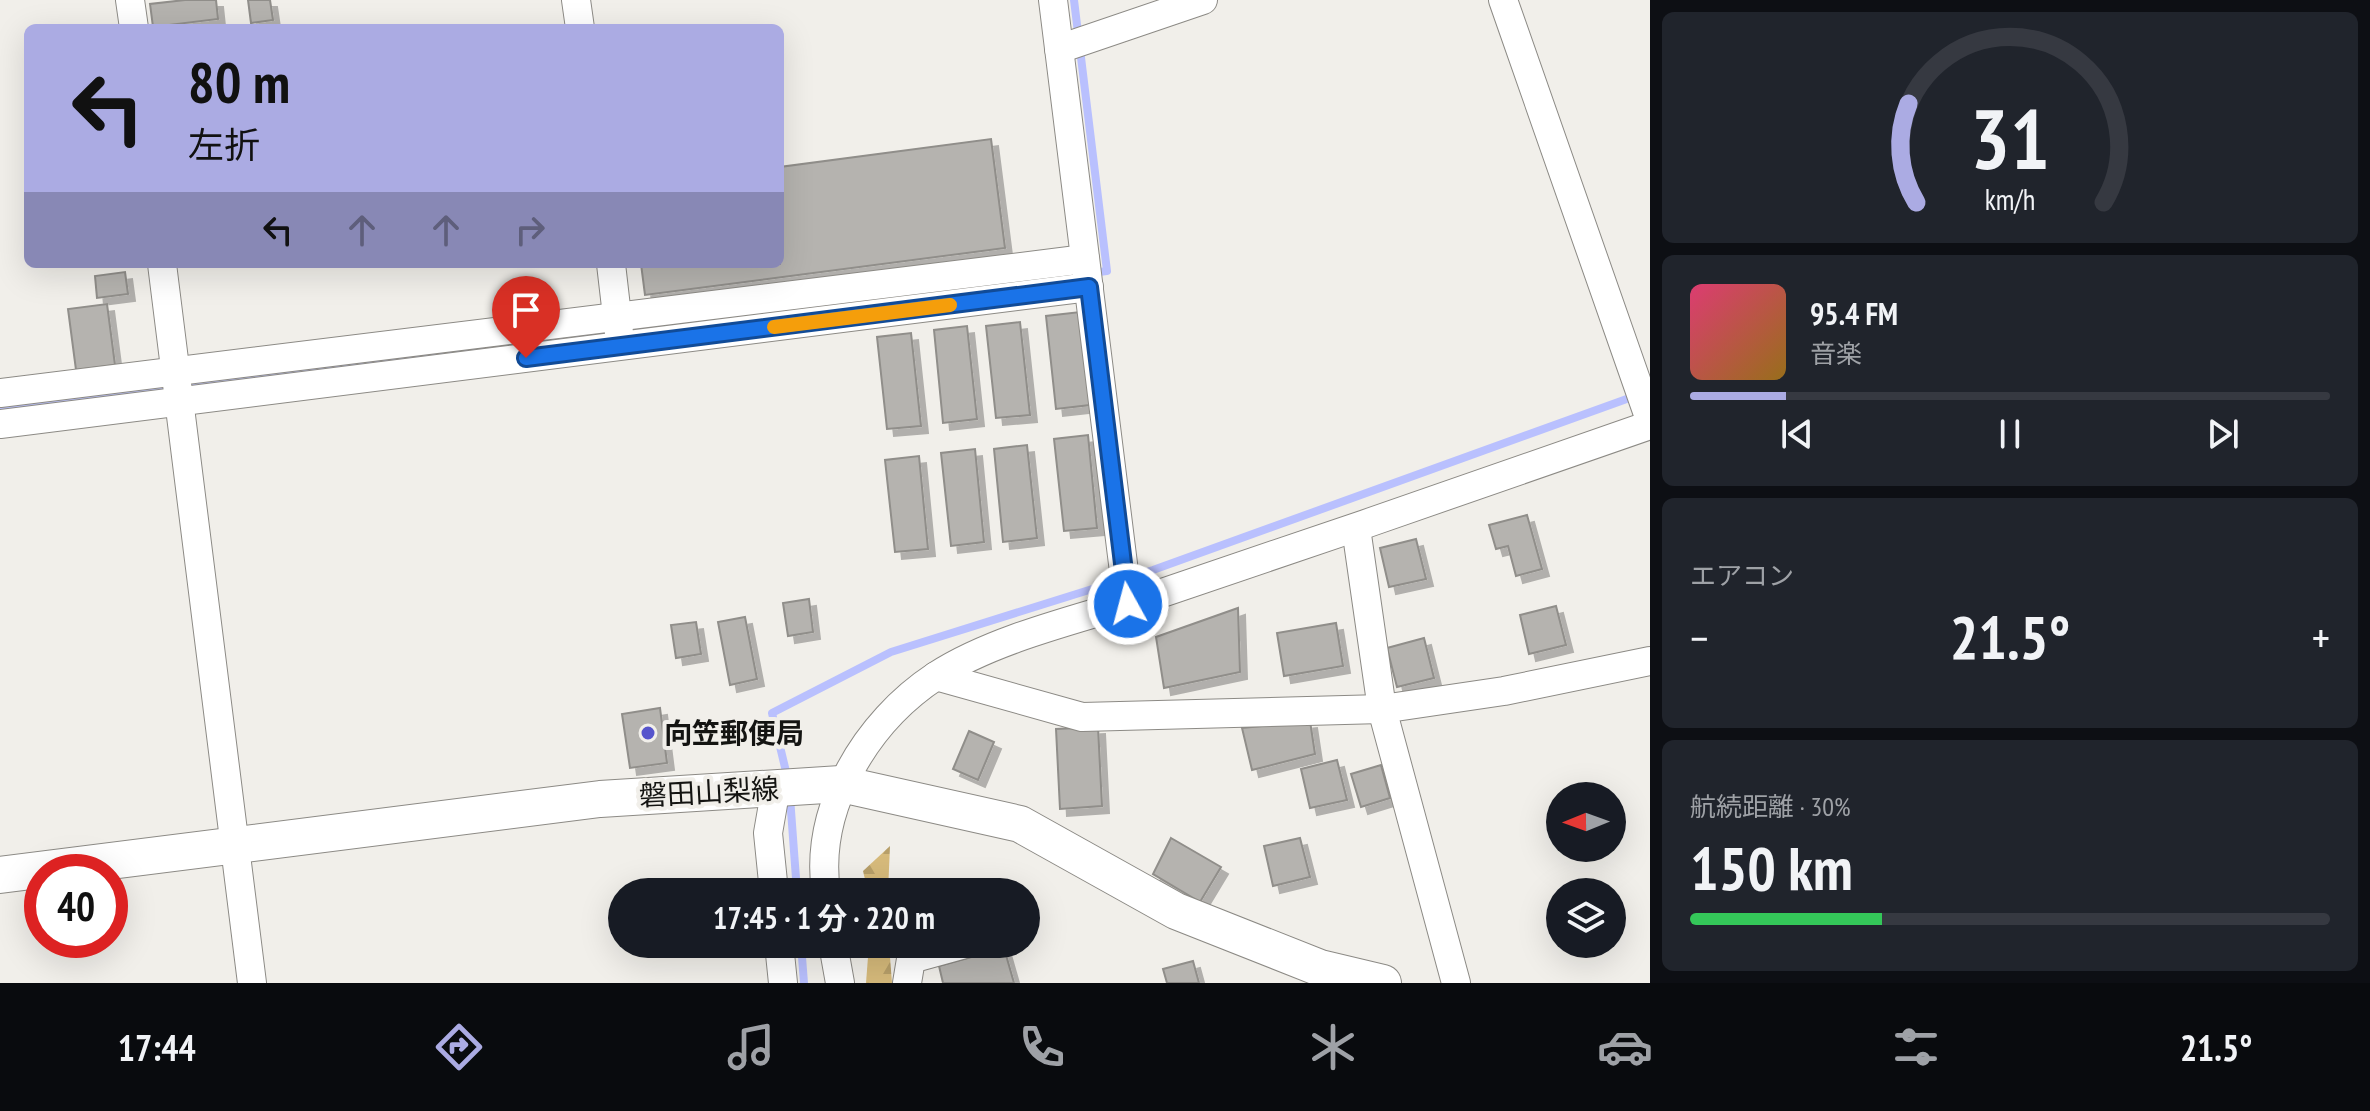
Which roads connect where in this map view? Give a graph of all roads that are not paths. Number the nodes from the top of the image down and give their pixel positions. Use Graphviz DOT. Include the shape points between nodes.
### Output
graph roads {
  1 [pos="130,0"];
  2 [pos="576,0"];
  3 [pos="1053,0"];
  4 [pos="1203,0"];
  5 [pos="1503,0"];
  6 [pos="133,24"];
  7 [pos="579,24"];
  8 [pos="1059,49"];
  9 [pos="162,268"];
  10 [pos="612,268"];
  11 [pos="1087,273"];
  12 [pos="618,317"];
  13 [pos="620,346"];
  14 [pos="175,371"];
  15 [pos="0,393"];
  16 [pos="179,402"];
  17 [pos="1650,423"];
  18 [pos="0,424"];
  19 [pos="1356,528"];
  20 [pos="1128,604"];
  21 [pos="1650,661"];
  22 [pos="936,676"];
  23 [pos="1382,709"];
  24 [pos="841,784"];
  25 [pos="776,787"];
  26 [pos="235,845"];
  27 [pos="0,875"];
  28 [pos="773,878"];
  29 [pos="826,878"];
  30 [pos="780,958"];
  31 [pos="836,958"];
  32 [pos="915,958"];
  33 [pos="252,983"];
  34 [pos="783,983"];
  35 [pos="840,983"];
  36 [pos="907,983"];
  37 [pos="1383,983"];
  38 [pos="1456,983"];
  1 -- 6 [label="street"];
  2 -- 7 [label="street"];
  3 -- 8 [label="street"];
  4 -- 8 [label="street"];
  5 -- 17 [label="street"];
  8 -- 11 [label="street"];
  9 -- 14 [label="street"];
  10 -- 12 [label="street"];
  11 -- 12 [label="street"];
  11 -- 13 [label="street"];
  11 -- 20 [label="street"];
  12 -- 13 [label="street"];
  12 -- 14 [label="street"];
  13 -- 16 [label="street"];
  14 -- 15 [label="street"];
  14 -- 16 [label="street"];
  16 -- 18 [label="street"];
  16 -- 26 [label="street"];
  17 -- 19 [label="street"];
  19 -- 20 [label="street"];
  19 -- 23 [label="street"];
  20 -- 22 [label="street" via="1012,641"];
  21 -- 23 [label="street"];
  22 -- 23 [label="street" via="1082,717"];
  22 -- 24 [label="street" via="894,712"];
  23 -- 38 [label="street"];
  24 -- 25 [label="main road, 磐田山梨線"];
  24 -- 29 [label="street" via="826,834"];
  24 -- 37 [label="main road, 磐田山梨線" via="1020,824 1176,911 1320,968"];
  25 -- 26 [label="main road, 磐田山梨線" via="600,799"];
  25 -- 28 [label="street" via="768,833"];
  26 -- 27 [label="main road, 磐田山梨線"];
  26 -- 33 [label="street"];
  30 -- 34 [label="street"];
  31 -- 35 [label="street"];
  32 -- 36 [label="street"];
}
